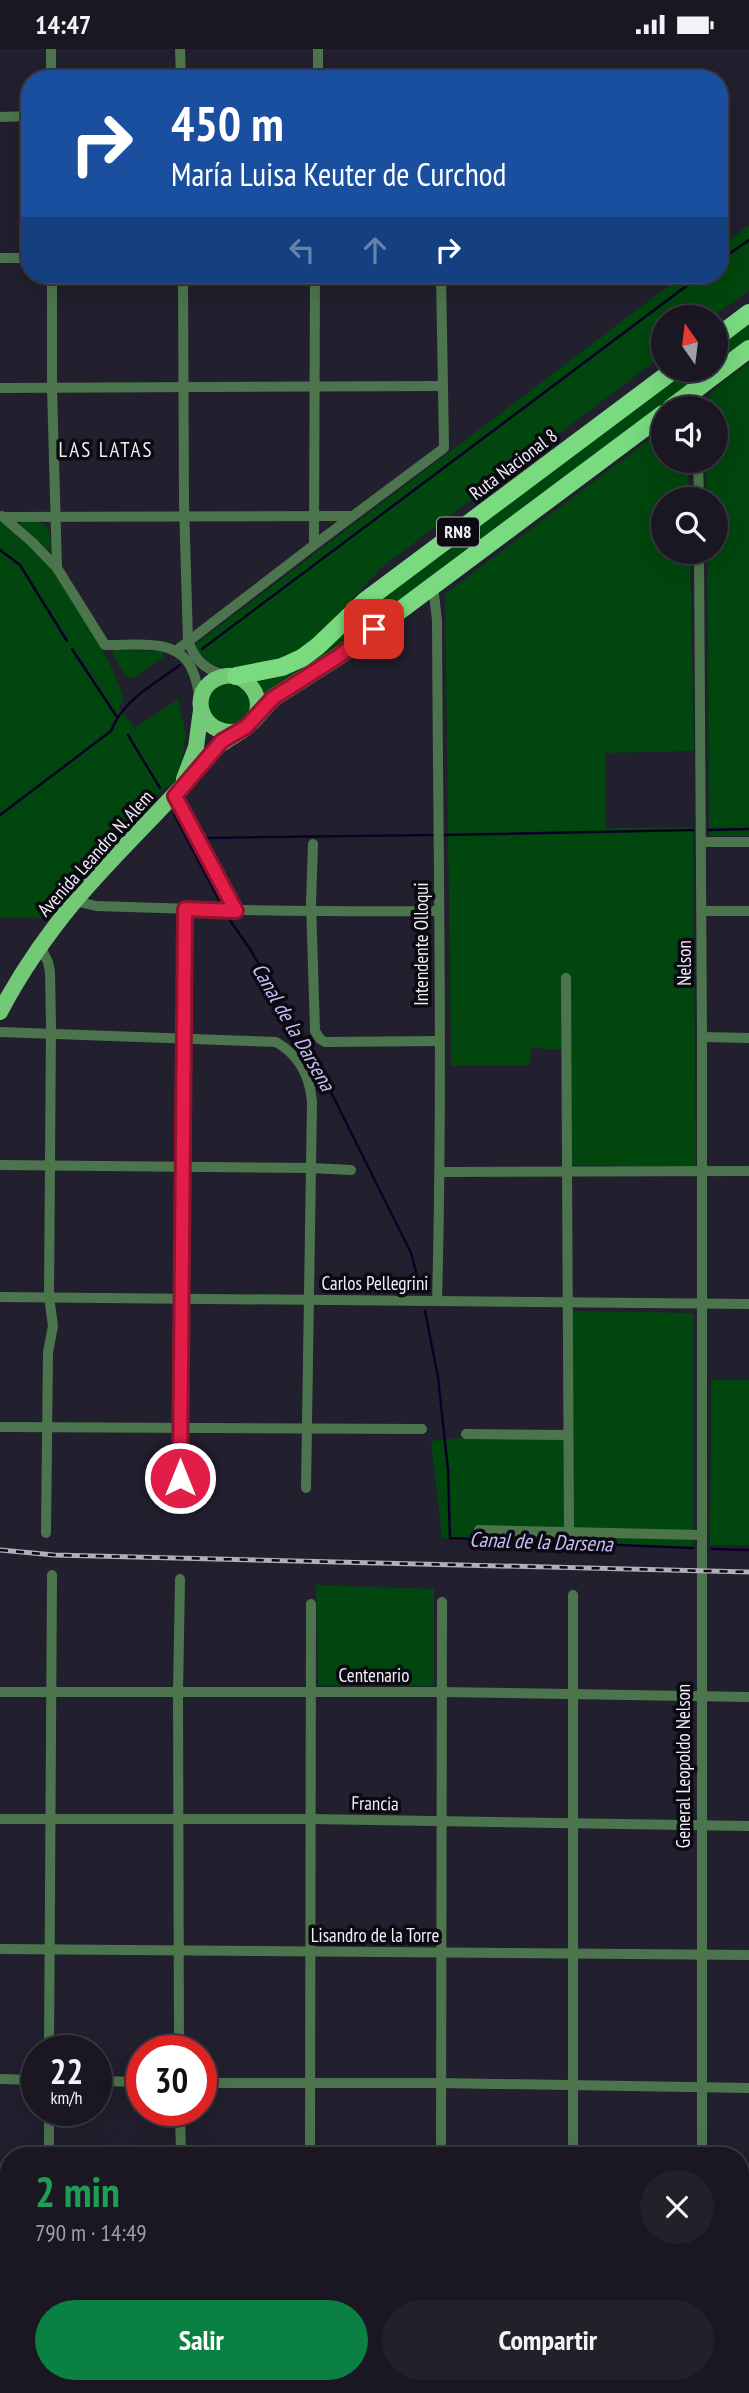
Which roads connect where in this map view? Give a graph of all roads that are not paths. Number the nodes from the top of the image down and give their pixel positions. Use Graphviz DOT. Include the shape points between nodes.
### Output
graph roads {
  1 [pos="51,49"];
  2 [pos="180,49"];
  3 [pos="318,49"];
  4 [pos="51,70"];
  5 [pos="181,70"];
  6 [pos="318,70"];
  7 [pos="21,116"];
  8 [pos="0,117"];
  9 [pos="0,258"];
  10 [pos="21,258"];
  11 [pos="52,284"];
  12 [pos="183,284"];
  13 [pos="315,284"];
  14 [pos="441,284"];
  15 [pos="749,313"];
  16 [pos="728,329"];
  17 [pos="749,349"];
  18 [pos="657,382"];
  19 [pos="443,386"];
  20 [pos="52,387"];
  21 [pos="183,387"];
  22 [pos="314,387"];
  23 [pos="0,388"];
  24 [pos="696,396"];
  25 [pos="651,423"];
  26 [pos="2,516"];
  27 [pos="314,516"];
  28 [pos="352,516"];
  29 [pos="54,517"];
  30 [pos="184,517"];
  31 [pos="314,545"];
  32 [pos="699,564"];
  33 [pos="57,568"];
  34 [pos="433,586"];
  35 [pos="188,641"];
  36 [pos="177,650"];
  37 [pos="232,676"];
  38 [pos="201,706"];
  39 [pos="246,726"];
  40 [pos="176,795"];
  41 [pos="701,842"];
  42 [pos="749,842"];
  43 [pos="313,844"];
  44 [pos="75,901"];
  45 [pos="185,909"];
  46 [pos="236,911"];
  47 [pos="439,911"];
  48 [pos="701,911"];
  49 [pos="749,911"];
  50 [pos="312,912"];
  51 [pos="40,946"];
  52 [pos="566,978"];
  53 [pos="0,1012"];
  54 [pos="0,1032"];
  55 [pos="52,1033"];
  56 [pos="184,1037"];
  57 [pos="702,1037"];
  58 [pos="749,1038"];
  59 [pos="439,1041"];
  60 [pos="0,1165"];
  61 [pos="50,1165"];
  62 [pos="182,1167"];
  63 [pos="310,1168"];
  64 [pos="351,1170"];
  65 [pos="702,1171"];
  66 [pos="749,1171"];
  67 [pos="440,1172"];
  68 [pos="567,1172"];
  69 [pos="0,1297"];
  70 [pos="49,1297"];
  71 [pos="181,1299"];
  72 [pos="309,1300"];
  73 [pos="437,1301"];
  74 [pos="566,1303"];
  75 [pos="702,1304"];
  76 [pos="749,1304"];
  77 [pos="701,1375"];
  78 [pos="0,1427"];
  79 [pos="48,1427"];
  80 [pos="180,1427"];
  81 [pos="306,1429"];
  82 [pos="422,1429"];
  83 [pos="466,1434"];
  84 [pos="568,1436"];
  85 [pos="180,1486"];
  86 [pos="306,1488"];
  87 [pos="479,1529"];
  88 [pos="569,1532"];
  89 [pos="46,1533"];
  90 [pos="701,1535"];
  91 [pos="52,1575"];
  92 [pos="180,1579"];
  93 [pos="573,1595"];
  94 [pos="442,1602"];
  95 [pos="311,1604"];
  96 [pos="51,1691"];
  97 [pos="178,1691"];
  98 [pos="0,1692"];
  99 [pos="310,1692"];
  100 [pos="441,1692"];
  101 [pos="572,1695"];
  102 [pos="701,1696"];
  103 [pos="749,1697"];
  104 [pos="179,1818"];
  105 [pos="0,1819"];
  106 [pos="310,1819"];
  107 [pos="51,1820"];
  108 [pos="442,1822"];
  109 [pos="572,1822"];
  110 [pos="701,1824"];
  111 [pos="749,1826"];
  112 [pos="0,1949"];
  113 [pos="49,1950"];
  114 [pos="179,1951"];
  115 [pos="310,1952"];
  116 [pos="442,1952"];
  117 [pos="571,1954"];
  118 [pos="702,1955"];
  119 [pos="749,1955"];
  120 [pos="49,2035"];
  121 [pos="179,2035"];
  122 [pos="0,2079"];
  123 [pos="21,2080"];
  124 [pos="217,2083"];
  125 [pos="440,2083"];
  126 [pos="310,2084"];
  127 [pos="573,2086"];
  128 [pos="702,2087"];
  129 [pos="749,2088"];
  130 [pos="49,2126"];
  131 [pos="180,2126"];
  132 [pos="49,2147"];
  133 [pos="180,2147"];
  134 [pos="310,2147"];
  135 [pos="441,2147"];
  136 [pos="573,2147"];
  137 [pos="702,2147"];
  1 -- 4 [label="street"];
  2 -- 5 [label="street"];
  3 -- 6 [label="street"];
  7 -- 8 [label="street"];
  9 -- 10 [label="street"];
  11 -- 20 [label="street"];
  12 -- 21 [label="street"];
  13 -- 22 [label="street"];
  14 -- 19 [label="street"];
  15 -- 16 [label="highway"];
  17 -- 24 [label="highway"];
  18 -- 37 [label="highway, Ruta Nacional 8 / RN8" via="365,601 302,658 282,667"];
  19 -- 22 [label="street"];
  19 -- 28 [label="street" via="444,448"];
  20 -- 21 [label="street"];
  20 -- 23 [label="street"];
  20 -- 29 [label="street"];
  21 -- 22 [label="street"];
  21 -- 30 [label="street"];
  22 -- 27 [label="street"];
  25 -- 34 [label="highway, RN8"];
  26 -- 29 [label="street"];
  26 -- 33 [label="street"];
  27 -- 28 [label="street"];
  27 -- 30 [label="street"];
  27 -- 31 [label="street"];
  28 -- 31 [label="street"];
  29 -- 30 [label="street"];
  29 -- 33 [label="street"];
  30 -- 35 [label="street"];
  31 -- 35 [label="street"];
  32 -- 41 [label="street, Nelson"];
  33 -- 36 [label="street" via="105,645"];
  34 -- 39 [label="highway, RN8" via="273,698"];
  34 -- 47 [label="street, Intendente Olloqui"];
  35 -- 36 [label="street"];
  35 -- 37 [label="street" via="197,661"];
  36 -- 38 [label="street" via="193,671"];
  37 -- 38 [label="main road, RN8" via="206,687"];
  37 -- 39 [label="main road" via="250,684 257,698 256,714"];
  38 -- 39 [label="main road" via="209,725 216,729 223,732"];
  38 -- 40 [label="main road, Avenida Leandro N. Alem / RN8" via="196,747"];
  39 -- 40 [label="main road, Avenida Leandro N. Alem / RN8" via="222,741"];
  40 -- 44 [label="main road, Avenida Leandro N. Alem / RN8"];
  40 -- 46 [label="street"];
  41 -- 42 [label="street"];
  41 -- 48 [label="street, Nelson"];
  43 -- 50 [label="street"];
  44 -- 45 [label="street"];
  44 -- 51 [label="main road, Avenida Leandro N. Alem / RN8"];
  45 -- 46 [label="street"];
  45 -- 56 [label="street"];
  46 -- 50 [label="street"];
  47 -- 50 [label="street"];
  47 -- 59 [label="street, Intendente Olloqui"];
  48 -- 49 [label="street"];
  48 -- 57 [label="street, Nelson"];
  50 -- 59 [label="street" via="315,1031 320,1039"];
  51 -- 53 [label="main road, Avenida Leandro N. Alem / RN8"];
  51 -- 55 [label="street" via="50,972"];
  52 -- 68 [label="street"];
  54 -- 55 [label="street"];
  55 -- 56 [label="street"];
  55 -- 61 [label="street"];
  56 -- 62 [label="street"];
  56 -- 63 [label="street" via="276,1042 292,1053 311,1089"];
  57 -- 58 [label="street"];
  57 -- 65 [label="street, Nelson"];
  59 -- 67 [label="street, Intendente Olloqui"];
  60 -- 61 [label="street"];
  61 -- 62 [label="street"];
  61 -- 70 [label="street"];
  62 -- 63 [label="street"];
  62 -- 71 [label="street"];
  63 -- 64 [label="street"];
  63 -- 72 [label="street"];
  65 -- 66 [label="street"];
  65 -- 68 [label="street"];
  65 -- 75 [label="street, Nelson"];
  67 -- 68 [label="street"];
  67 -- 73 [label="street, Intendente Olloqui"];
  68 -- 74 [label="street"];
  69 -- 70 [label="street, Carlos Pellegrini"];
  70 -- 71 [label="street, Carlos Pellegrini"];
  70 -- 79 [label="street" via="53,1327 48,1352"];
  71 -- 72 [label="street, Carlos Pellegrini"];
  71 -- 80 [label="street"];
  72 -- 73 [label="street, Carlos Pellegrini"];
  72 -- 81 [label="street"];
  73 -- 74 [label="street, Carlos Pellegrini"];
  74 -- 75 [label="street, Carlos Pellegrini"];
  74 -- 84 [label="street"];
  75 -- 76 [label="street, Carlos Pellegrini"];
  75 -- 77 [label="street, Nelson"];
  77 -- 90 [label="street, General Leopoldo Nelson"];
  78 -- 79 [label="street"];
  79 -- 80 [label="street"];
  79 -- 89 [label="street"];
  80 -- 81 [label="street"];
  80 -- 85 [label="street"];
  81 -- 82 [label="street"];
  81 -- 86 [label="street"];
  83 -- 84 [label="street"];
  84 -- 88 [label="street"];
  87 -- 88 [label="street"];
  88 -- 90 [label="street"];
  90 -- 102 [label="street, General Leopoldo Nelson"];
  91 -- 96 [label="street"];
  92 -- 97 [label="street"];
  93 -- 101 [label="street"];
  94 -- 100 [label="street"];
  95 -- 99 [label="street"];
  96 -- 97 [label="street, Centenario"];
  96 -- 98 [label="street, Centenario"];
  96 -- 107 [label="street"];
  97 -- 99 [label="street, Centenario"];
  97 -- 104 [label="street"];
  99 -- 100 [label="street, Centenario"];
  99 -- 106 [label="street"];
  100 -- 101 [label="street, Centenario"];
  100 -- 108 [label="street"];
  101 -- 102 [label="street, Centenario"];
  101 -- 109 [label="street"];
  102 -- 103 [label="street, Centenario"];
  102 -- 110 [label="street, General Leopoldo Nelson"];
  104 -- 106 [label="street, Francia"];
  104 -- 107 [label="street, Francia"];
  104 -- 114 [label="street"];
  105 -- 107 [label="street, Francia"];
  106 -- 108 [label="street, Francia"];
  106 -- 115 [label="street"];
  107 -- 113 [label="street"];
  108 -- 109 [label="street, Francia"];
  108 -- 116 [label="street"];
  109 -- 110 [label="street, Francia"];
  109 -- 117 [label="street"];
  110 -- 111 [label="street, Francia"];
  110 -- 118 [label="street, General Leopoldo Nelson"];
  112 -- 113 [label="street, Lisandro de la Torre"];
  113 -- 114 [label="street, Lisandro de la Torre"];
  113 -- 120 [label="street"];
  114 -- 115 [label="street, Lisandro de la Torre"];
  114 -- 121 [label="street"];
  115 -- 116 [label="street, Lisandro de la Torre"];
  115 -- 126 [label="street"];
  116 -- 117 [label="street, Lisandro de la Torre"];
  116 -- 125 [label="street"];
  117 -- 118 [label="street, Lisandro de la Torre"];
  117 -- 127 [label="street"];
  118 -- 119 [label="street, Lisandro de la Torre"];
  118 -- 128 [label="street, General Leopoldo Nelson"];
  122 -- 123 [label="street"];
  124 -- 126 [label="street"];
  125 -- 126 [label="street"];
  125 -- 127 [label="street"];
  125 -- 135 [label="street"];
  126 -- 134 [label="street"];
  127 -- 128 [label="street"];
  127 -- 136 [label="street"];
  128 -- 129 [label="street"];
  128 -- 137 [label="street, General Leopoldo Nelson"];
  130 -- 132 [label="street"];
  131 -- 133 [label="street"];
}
